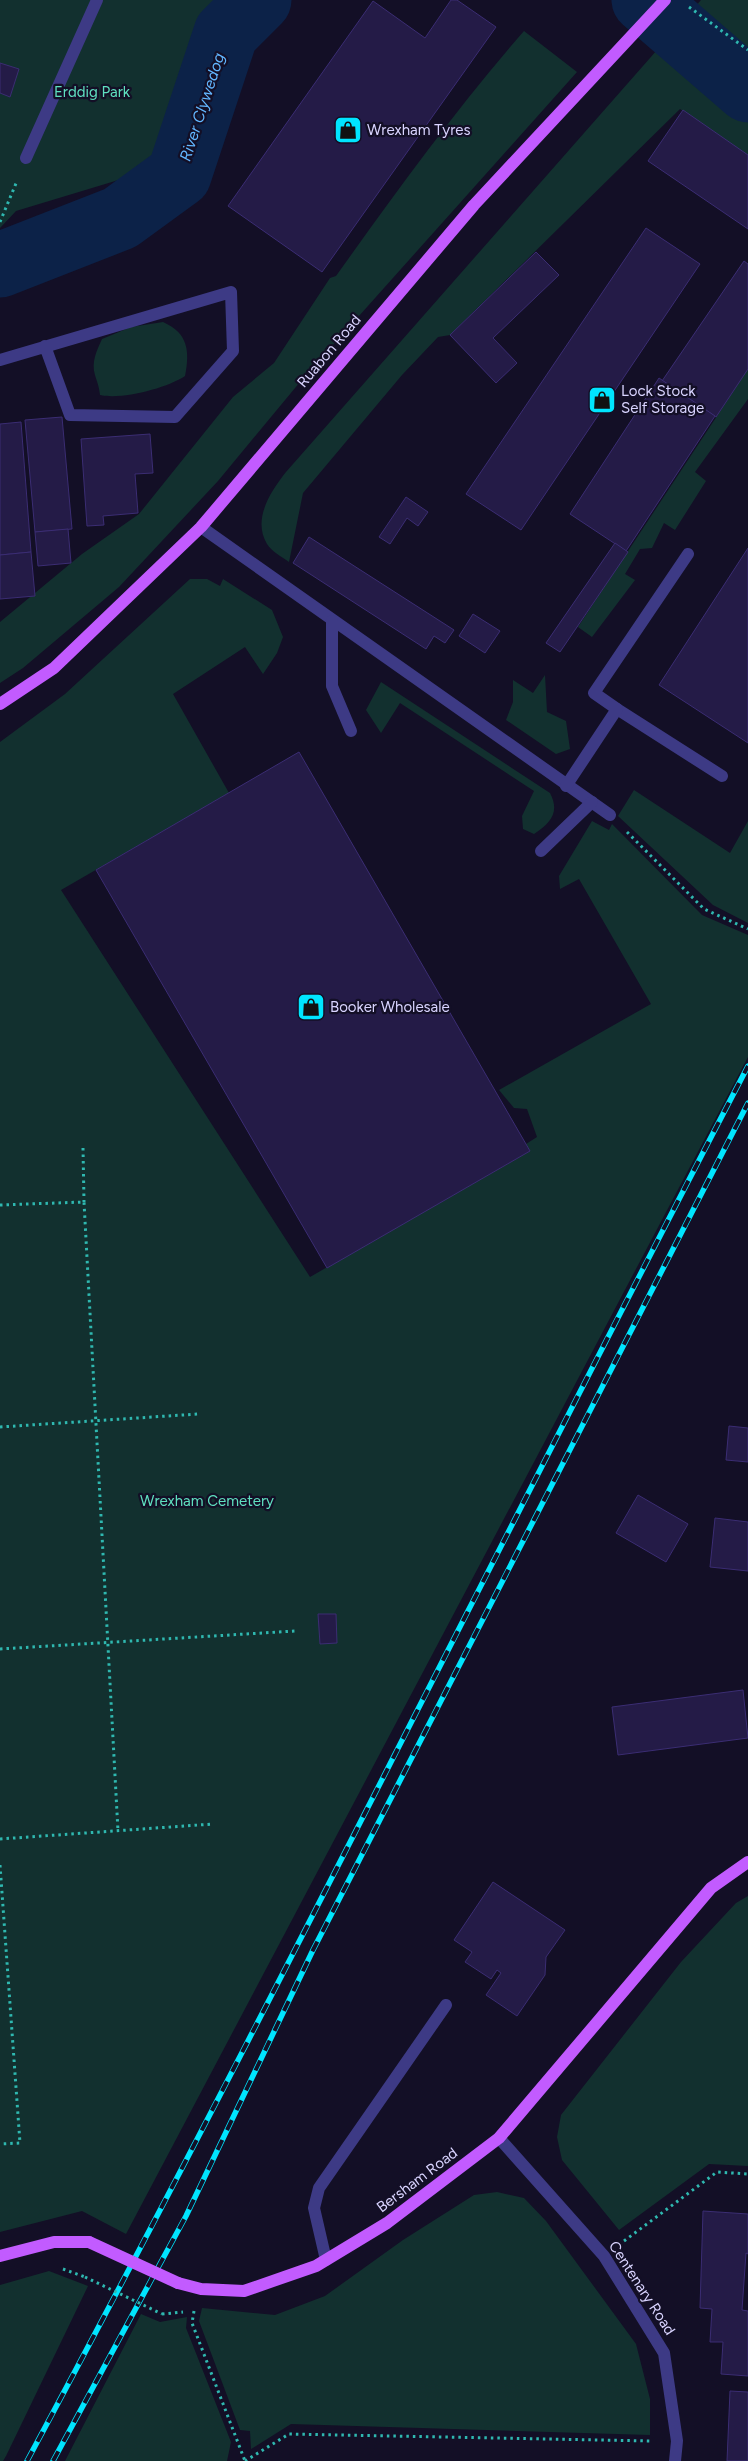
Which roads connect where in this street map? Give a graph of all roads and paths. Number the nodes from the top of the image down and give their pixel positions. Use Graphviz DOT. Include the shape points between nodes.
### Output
graph roads {
  1 [pos="97,0"];
  2 [pos="665,0"];
  3 [pos="689,6"];
  4 [pos="748,50"];
  5 [pos="26,158"];
  6 [pos="0,222"];
  7 [pos="45,346"];
  8 [pos="0,360"];
  9 [pos="201,527"];
  10 [pos="688,554"];
  11 [pos="332,621"];
  12 [pos="0,704"];
  13 [pos="617,709"];
  14 [pos="351,731"];
  15 [pos="722,776"];
  16 [pos="566,786"];
  17 [pos="592,802"];
  18 [pos="610,815"];
  19 [pos="541,850"];
  20 [pos="748,929"];
  21 [pos="83,1148"];
  22 [pos="84,1202"];
  23 [pos="0,1205"];
  24 [pos="198,1414"];
  25 [pos="96,1421"];
  26 [pos="0,1427"];
  27 [pos="295,1631"];
  28 [pos="108,1644"];
  29 [pos="0,1649"];
  30 [pos="213,1824"];
  31 [pos="118,1831"];
  32 [pos="0,1839"];
  33 [pos="748,1862"];
  34 [pos="0,1865"];
  35 [pos="446,2005"];
  36 [pos="499,2138"];
  37 [pos="0,2144"];
  38 [pos="748,2174"];
  39 [pos="0,2256"];
  40 [pos="604,2256"];
  41 [pos="326,2260"];
  42 [pos="85,2277"];
  43 [pos="201,2288"];
  44 [pos="194,2311"];
  45 [pos="677,2441"];
  46 [pos="245,2461"];
  47 [pos="675,2461"];
  1 -- 5 [label="street"];
  2 -- 9 [label="main road, Ruabon Road" via="474,205"];
  3 -- 4 [label="path"];
  5 -- 6 [label="path"];
  7 -- 7 [label="street" via="110,327 231,292 233,351 175,417 70,415"];
  7 -- 8 [label="street"];
  9 -- 11 [label="street"];
  9 -- 12 [label="main road, Ruabon Road" via="54,668"];
  10 -- 13 [label="street" via="594,693"];
  11 -- 14 [label="street" via="332,686"];
  11 -- 16 [label="street"];
  13 -- 15 [label="street"];
  13 -- 16 [label="street"];
  16 -- 17 [label="street"];
  17 -- 18 [label="street"];
  17 -- 19 [label="street"];
  18 -- 20 [label="path" via="704,909"];
  21 -- 22 [label="path"];
  22 -- 23 [label="path"];
  22 -- 25 [label="path"];
  24 -- 25 [label="path"];
  25 -- 26 [label="path"];
  25 -- 28 [label="path"];
  27 -- 28 [label="path"];
  28 -- 29 [label="path"];
  28 -- 31 [label="path"];
  30 -- 31 [label="path"];
  31 -- 32 [label="path"];
  33 -- 36 [label="main road, Bersham Road" via="711,1888"];
  34 -- 37 [label="path" via="20,2143"];
  35 -- 41 [label="street" via="319,2188 314,2208"];
  36 -- 40 [label="street, Centenary Road"];
  36 -- 41 [label="main road, Bersham Road" via="387,2223"];
  38 -- 40 [label="path" via="716,2172"];
  39 -- 43 [label="main road, Bersham Road, bridge" via="54,2242 89,2242 178,2283"];
  40 -- 45 [label="street, Centenary Road" via="664,2352"];
  41 -- 43 [label="main road, Bersham Road" via="244,2291"];
  42 -- 44 [label="path, bridge" via="162,2314"];
  43 -- 44 [label="path"];
  44 -- 46 [label="path" via="192,2323"];
  45 -- 46 [label="path" via="290,2434"];
  45 -- 47 [label="street, Centenary Road"];
}
